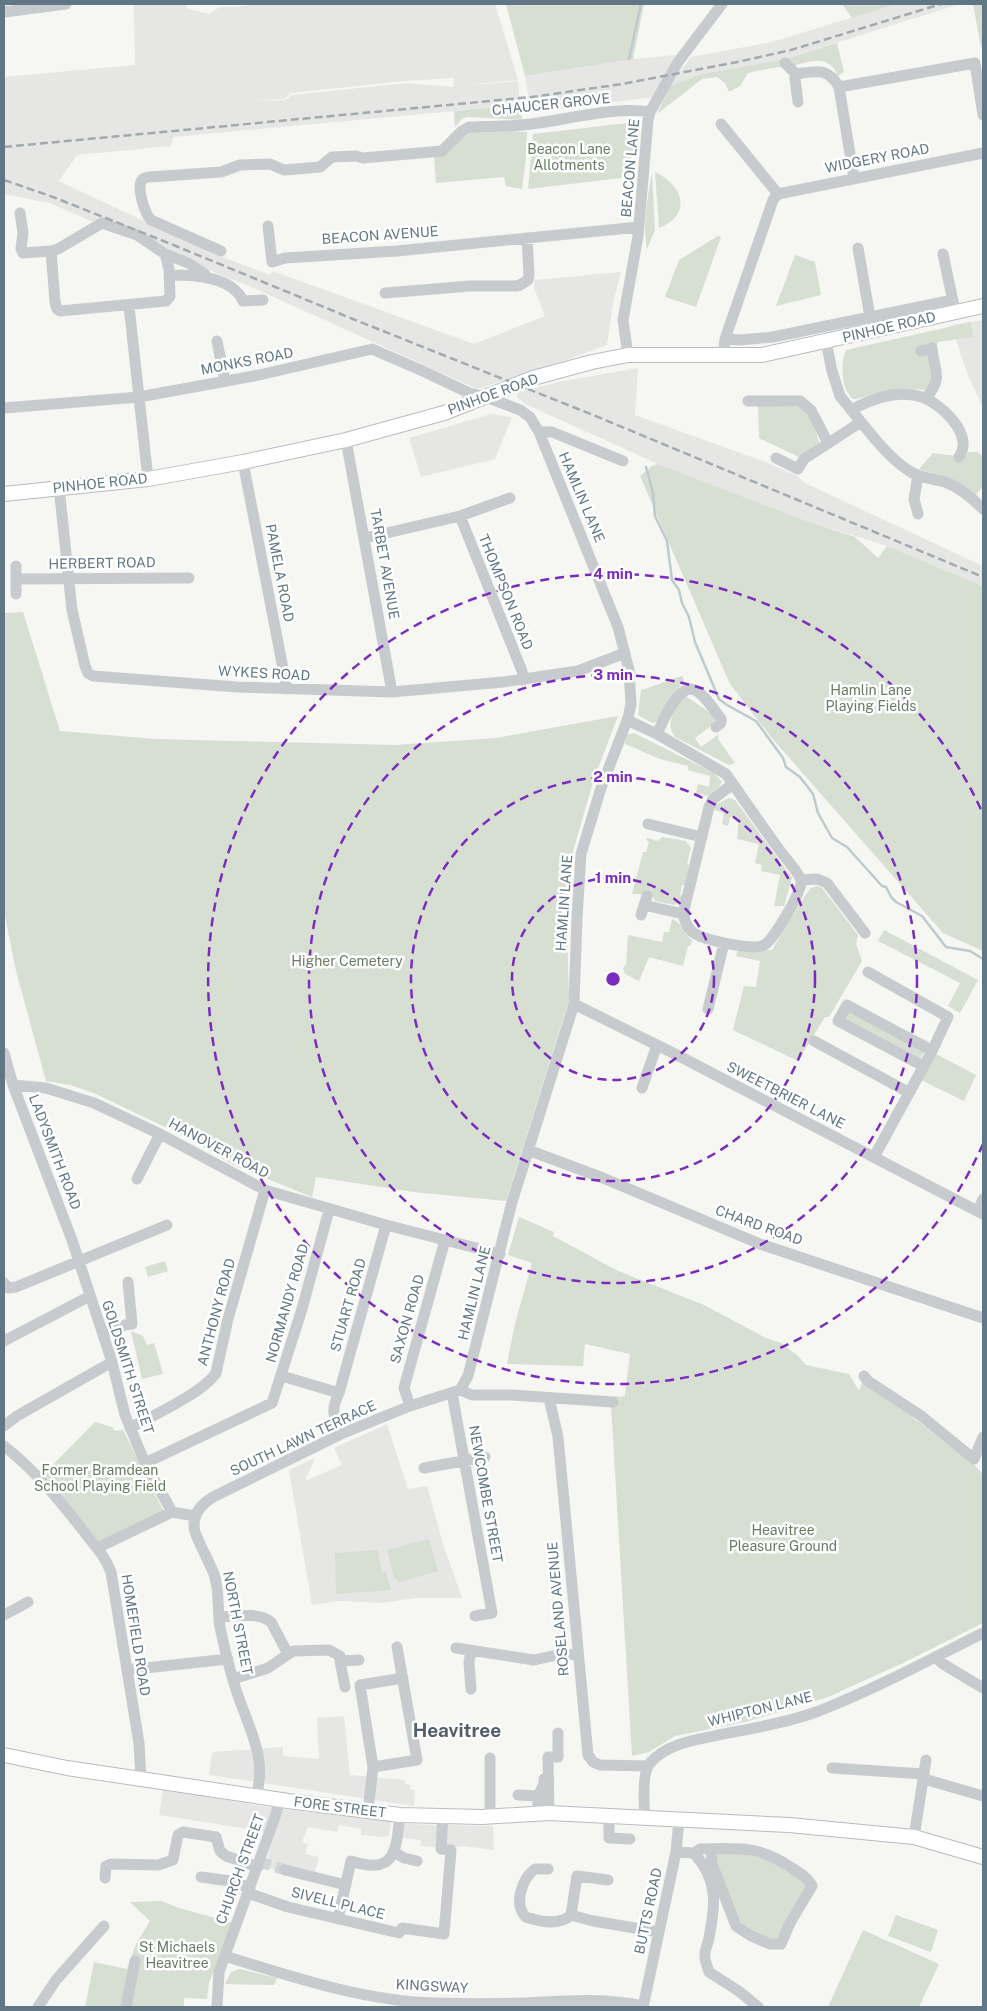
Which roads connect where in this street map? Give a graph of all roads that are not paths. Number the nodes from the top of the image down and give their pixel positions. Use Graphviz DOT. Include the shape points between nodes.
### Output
graph roads {
  1 [pos="66,4"];
  2 [pos="716,6"];
  3 [pos="4,12"];
  4 [pos="785,63"];
  5 [pos="796,74"];
  6 [pos="839,87"];
  7 [pos="798,102"];
  8 [pos="650,112"];
  9 [pos="983,115"];
  10 [pos="721,124"];
  11 [pos="983,153"];
  12 [pos="854,178"];
  13 [pos="778,194"];
  14 [pos="20,213"];
  15 [pos="268,226"];
  16 [pos="639,227"];
  17 [pos="527,238"];
  18 [pos="858,248"];
  19 [pos="51,251"];
  20 [pos="221,251"];
  21 [pos="165,254"];
  22 [pos="943,254"];
  23 [pos="170,275"];
  24 [pos="206,278"];
  25 [pos="385,293"];
  26 [pos="263,300"];
  27 [pos="129,306"];
  28 [pos="954,306"];
  29 [pos="983,306"];
  30 [pos="870,317"];
  31 [pos="824,334"];
  32 [pos="725,339"];
  33 [pos="217,341"];
  34 [pos="921,351"];
  35 [pos="628,355"];
  36 [pos="723,356"];
  37 [pos="225,381"];
  38 [pos="139,397"];
  39 [pos="486,397"];
  40 [pos="926,398"];
  41 [pos="748,401"];
  42 [pos="4,408"];
  43 [pos="851,410"];
  44 [pos="861,422"];
  45 [pos="539,432"];
  46 [pos="346,440"];
  47 [pos="828,443"];
  48 [pos="959,457"];
  49 [pos="776,458"];
  50 [pos="623,461"];
  51 [pos="243,462"];
  52 [pos="918,475"];
  53 [pos="148,479"];
  54 [pos="59,487"];
  55 [pos="4,494"];
  56 [pos="510,498"];
  57 [pos="912,508"];
  58 [pos="983,509"];
  59 [pos="460,516"];
  60 [pos="365,538"];
  61 [pos="16,566"];
  62 [pos="188,578"];
  63 [pos="68,579"];
  64 [pos="16,580"];
  65 [pos="16,594"];
  66 [pos="625,653"];
  67 [pos="523,680"];
  68 [pos="286,689"];
  69 [pos="392,692"];
  70 [pos="626,720"];
  71 [pos="716,727"];
  72 [pos="657,734"];
  73 [pos="733,784"];
  74 [pos="648,824"];
  75 [pos="702,837"];
  76 [pos="801,880"];
  77 [pos="644,905"];
  78 [pos="683,914"];
  79 [pos="865,933"];
  80 [pos="724,943"];
  81 [pos="868,972"];
  82 [pos="574,1004"];
  83 [pos="708,1009"];
  84 [pos="814,1041"];
  85 [pos="657,1045"];
  86 [pos="932,1051"];
  87 [pos="4,1053"];
  88 [pos="924,1066"];
  89 [pos="9,1079"];
  90 [pos="642,1088"];
  91 [pos="908,1092"];
  92 [pos="160,1134"];
  93 [pos="528,1150"];
  94 [pos="874,1157"];
  95 [pos="137,1179"];
  96 [pos="265,1190"];
  97 [pos="983,1199"];
  98 [pos="329,1210"];
  99 [pos="981,1212"];
  100 [pos="167,1225"];
  101 [pos="386,1226"];
  102 [pos="445,1240"];
  103 [pos="500,1254"];
  104 [pos="78,1261"];
  105 [pos="128,1282"];
  106 [pos="4,1283"];
  107 [pos="90,1296"];
  108 [pos="983,1318"];
  109 [pos="103,1334"];
  110 [pos="4,1341"];
  111 [pos="112,1362"];
  112 [pos="282,1376"];
  113 [pos="864,1376"];
  114 [pos="456,1392"];
  115 [pos="338,1393"];
  116 [pos="549,1398"];
  117 [pos="613,1402"];
  118 [pos="410,1406"];
  119 [pos="4,1426"];
  120 [pos="130,1428"];
  121 [pos="341,1434"];
  122 [pos="983,1437"];
  123 [pos="4,1446"];
  124 [pos="485,1457"];
  125 [pos="464,1460"];
  126 [pos="145,1463"];
  127 [pos="424,1468"];
  128 [pos="172,1512"];
  129 [pos="195,1516"];
  130 [pos="97,1548"];
  131 [pos="28,1602"];
  132 [pos="4,1615"];
  133 [pos="475,1616"];
  134 [pos="219,1617"];
  135 [pos="983,1633"];
  136 [pos="397,1647"];
  137 [pos="456,1648"];
  138 [pos="472,1652"];
  139 [pos="288,1654"];
  140 [pos="578,1654"];
  141 [pos="935,1657"];
  142 [pos="228,1659"];
  143 [pos="359,1660"];
  144 [pos="340,1661"];
  145 [pos="127,1670"];
  146 [pos="403,1678"];
  147 [pos="233,1679"];
  148 [pos="345,1687"];
  149 [pos="983,1688"];
  150 [pos="471,1689"];
  151 [pos="558,1733"];
  152 [pos="6,1757"];
  153 [pos="490,1758"];
  154 [pos="926,1760"];
  155 [pos="543,1765"];
  156 [pos="648,1766"];
  157 [pos="372,1768"];
  158 [pos="832,1768"];
  159 [pos="924,1776"];
  160 [pos="141,1779"];
  161 [pos="518,1795"];
  162 [pos="256,1796"];
  163 [pos="538,1796"];
  164 [pos="983,1796"];
  165 [pos="280,1800"];
  166 [pos="368,1811"];
  167 [pos="400,1814"];
  168 [pos="544,1814"];
  169 [pos="444,1817"];
  170 [pos="490,1817"];
  171 [pos="609,1817"];
  172 [pos="645,1818"];
  173 [pos="680,1820"];
  174 [pos="914,1837"];
  175 [pos="630,1840"];
  176 [pos="711,1849"];
  177 [pos="394,1852"];
  178 [pos="676,1852"];
  179 [pos="694,1853"];
  180 [pos="983,1858"];
  181 [pos="416,1860"];
  182 [pos="259,1864"];
  183 [pos="548,1869"];
  184 [pos="285,1870"];
  185 [pos="201,1877"];
  186 [pos="105,1878"];
  187 [pos="608,1880"];
  188 [pos="346,1887"];
  189 [pos="249,1891"];
  190 [pos="571,1915"];
  191 [pos="338,1919"];
  192 [pos="104,1926"];
  193 [pos="659,1932"];
  194 [pos="225,1956"];
  195 [pos="135,1961"];
  196 [pos="539,2005"];
  197 [pos="643,2006"];
  198 [pos="38,2007"];
  199 [pos="126,2007"];
  200 [pos="217,2007"];
  201 [pos="758,2007"];
  1 -- 3 [label="street"];
  2 -- 8 [label="street, BEACON LANE" via="678,62"];
  4 -- 5 [label="street"];
  5 -- 6 [label="street" via="822,71 831,75"];
  5 -- 7 [label="street"];
  6 -- 9 [label="street" via="975,63"];
  6 -- 12 [label="street"];
  8 -- 16 [label="street, BEACON LANE"];
  8 -- 20 [label="street, CHAUCER GROVE" via="630,111 530,125 469,128 462,130 442,151 363,158 332,157 320,167 284,170 270,164 240,165 221,172 143,179 140,183 145,211 151,220"];
  10 -- 13 [label="street"];
  11 -- 12 [label="street, WIDGERY ROAD"];
  12 -- 13 [label="street, WIDGERY ROAD"];
  13 -- 32 [label="street" via="773,200"];
  14 -- 19 [label="street" via="22,251"];
  15 -- 17 [label="street, BEACON AVENUE" via="272,262 333,253 397,251"];
  16 -- 17 [label="street, BEACON AVENUE"];
  16 -- 35 [label="street, BEACON LANE" via="623,320"];
  17 -- 25 [label="street" via="529,274 528,280 520,285"];
  18 -- 30 [label="street"];
  19 -- 21 [label="street" via="102,223 137,235"];
  19 -- 27 [label="street" via="57,309"];
  21 -- 23 [label="street"];
  21 -- 24 [label="street" via="188,263"];
  22 -- 28 [label="street"];
  23 -- 24 [label="street"];
  23 -- 27 [label="street" via="168,300"];
  24 -- 26 [label="street" via="234,288 243,300"];
  27 -- 38 [label="street"];
  28 -- 29 [label="main road, PINHOE ROAD"];
  28 -- 30 [label="street"];
  28 -- 31 [label="main road, PINHOE ROAD"];
  30 -- 31 [label="street"];
  31 -- 32 [label="street"];
  31 -- 36 [label="main road, PINHOE ROAD" via="762,355"];
  31 -- 43 [label="street" via="835,382 840,396"];
  32 -- 36 [label="street"];
  33 -- 37 [label="street"];
  34 -- 40 [label="street" via="932,348 938,374 934,388"];
  35 -- 36 [label="main road, PINHOE ROAD"];
  35 -- 39 [label="main road, PINHOE ROAD" via="533,378"];
  37 -- 38 [label="street, MONKS ROAD"];
  37 -- 39 [label="street, MONKS ROAD" via="372,349 469,393"];
  38 -- 42 [label="street, MONKS ROAD"];
  38 -- 53 [label="street"];
  39 -- 45 [label="street, HAMLIN LANE" via="520,410 530,417"];
  39 -- 46 [label="main road, PINHOE ROAD" via="444,413"];
  40 -- 43 [label="street" via="911,394 889,396"];
  40 -- 48 [label="street" via="958,428 963,440"];
  41 -- 47 [label="street" via="800,401 811,410"];
  43 -- 44 [label="street"];
  44 -- 47 [label="street"];
  44 -- 52 [label="street" via="890,455"];
  45 -- 50 [label="street" via="552,432"];
  45 -- 66 [label="street, HAMLIN LANE" via="597,572"];
  46 -- 51 [label="main road, PINHOE ROAD"];
  46 -- 60 [label="street, TARBET AVENUE"];
  47 -- 49 [label="street" via="804,459 798,469"];
  51 -- 53 [label="main road, PINHOE ROAD"];
  51 -- 68 [label="street, PAMELA ROAD"];
  52 -- 57 [label="street"];
  52 -- 58 [label="street" via="946,483 972,497"];
  53 -- 54 [label="main road, PINHOE ROAD"];
  54 -- 55 [label="main road, PINHOE ROAD"];
  54 -- 63 [label="street, WYKES ROAD"];
  56 -- 59 [label="street"];
  59 -- 60 [label="street"];
  59 -- 67 [label="street, THOMPSON ROAD"];
  60 -- 69 [label="street, TARBET AVENUE"];
  61 -- 64 [label="street"];
  62 -- 63 [label="street, HERBERT ROAD"];
  63 -- 64 [label="street, HERBERT ROAD"];
  63 -- 68 [label="street, WYKES ROAD" via="74,620 90,675"];
  64 -- 65 [label="street"];
  66 -- 67 [label="street, WYKES ROAD" via="578,671"];
  66 -- 70 [label="street, HAMLIN LANE" via="631,687 631,704"];
  67 -- 69 [label="street, WYKES ROAD"];
  68 -- 69 [label="street, WYKES ROAD"];
  70 -- 72 [label="street"];
  70 -- 82 [label="street, HAMLIN LANE" via="601,788 582,854"];
  71 -- 72 [label="street" via="721,719 700,694 689,689 682,691 676,699"];
  72 -- 73 [label="street" via="726,774"];
  73 -- 75 [label="street" via="713,799"];
  73 -- 76 [label="street"];
  74 -- 75 [label="street"];
  75 -- 78 [label="street"];
  76 -- 79 [label="street" via="818,879 827,883"];
  76 -- 80 [label="street" via="800,890 772,939 764,946"];
  77 -- 78 [label="street"];
  78 -- 80 [label="street" via="689,930"];
  80 -- 83 [label="street"];
  81 -- 86 [label="street" via="948,1016"];
  82 -- 85 [label="street, SWEETBRIER LANE"];
  82 -- 93 [label="street, HAMLIN LANE"];
  84 -- 91 [label="street"];
  85 -- 90 [label="street"];
  85 -- 94 [label="street, SWEETBRIER LANE"];
  86 -- 88 [label="street"];
  86 -- 88 [label="street" via="847,1005 838,1021"];
  87 -- 89 [label="street, LADYSMITH ROAD"];
  88 -- 91 [label="street"];
  89 -- 92 [label="street, HANOVER ROAD" via="94,1103"];
  89 -- 104 [label="street, LADYSMITH ROAD"];
  91 -- 94 [label="street"];
  92 -- 95 [label="street"];
  92 -- 96 [label="street, HANOVER ROAD"];
  93 -- 103 [label="street, HAMLIN LANE"];
  93 -- 108 [label="street, CHARD ROAD" via="760,1244"];
  94 -- 99 [label="street, SWEETBRIER LANE"];
  96 -- 98 [label="street, HANOVER ROAD"];
  96 -- 120 [label="street, ANTHONY ROAD" via="213,1379"];
  97 -- 99 [label="street"];
  98 -- 101 [label="street, HANOVER ROAD"];
  98 -- 112 [label="street, NORMANDY ROAD"];
  100 -- 104 [label="street"];
  101 -- 102 [label="street, HANOVER ROAD"];
  101 -- 115 [label="street, STUART ROAD"];
  102 -- 103 [label="street, HANOVER ROAD"];
  102 -- 118 [label="street, SAXON ROAD" via="404,1388"];
  103 -- 114 [label="street, HAMLIN LANE" via="468,1376"];
  104 -- 106 [label="street" via="16,1287 8,1288"];
  104 -- 107 [label="street, GOLDSMITH STREET"];
  105 -- 109 [label="street" via="132,1324"];
  107 -- 109 [label="street, GOLDSMITH STREET"];
  107 -- 110 [label="street"];
  109 -- 111 [label="street, GOLDSMITH STREET"];
  111 -- 119 [label="street"];
  111 -- 120 [label="street, GOLDSMITH STREET"];
  112 -- 115 [label="street"];
  112 -- 126 [label="street, NORMANDY ROAD" via="272,1403"];
  113 -- 122 [label="street" via="920,1415 974,1460"];
  114 -- 116 [label="street"];
  114 -- 118 [label="street, SOUTH LAWN TERRACE"];
  114 -- 125 [label="street, NEWCOMBE STREET"];
  115 -- 121 [label="street, STUART ROAD" via="333,1410"];
  116 -- 117 [label="street"];
  116 -- 140 [label="street, ROSELAND AVENUE" via="558,1437"];
  118 -- 121 [label="street, SOUTH LAWN TERRACE"];
  120 -- 126 [label="street, GOLDSMITH STREET"];
  121 -- 129 [label="street, SOUTH LAWN TERRACE" via="213,1496"];
  123 -- 130 [label="street, HOMEFIELD ROAD" via="39,1478"];
  124 -- 125 [label="street"];
  125 -- 127 [label="street"];
  125 -- 133 [label="street, NEWCOMBE STREET" via="492,1613"];
  126 -- 128 [label="street, GOLDSMITH STREET"];
  128 -- 129 [label="street"];
  128 -- 130 [label="street"];
  129 -- 134 [label="street, NORTH STREET" via="195,1532 216,1583"];
  130 -- 145 [label="street, HOMEFIELD ROAD" via="110,1572"];
  131 -- 132 [label="street"];
  134 -- 139 [label="street" via="259,1616 267,1619"];
  134 -- 142 [label="street, NORTH STREET"];
  135 -- 141 [label="street, WHIPTON LANE"];
  136 -- 146 [label="street"];
  137 -- 138 [label="street"];
  138 -- 140 [label="street" via="534,1660"];
  138 -- 150 [label="street" via="469,1662"];
  139 -- 144 [label="street" via="293,1651 329,1650 340,1656"];
  139 -- 147 [label="street" via="268,1668"];
  140 -- 156 [label="street, ROSELAND AVENUE" via="590,1759 600,1765"];
  141 -- 149 [label="street"];
  141 -- 156 [label="street, WHIPTON LANE" via="817,1711 689,1741 657,1757"];
  142 -- 145 [label="street"];
  142 -- 147 [label="street, NORTH STREET"];
  143 -- 144 [label="street"];
  144 -- 148 [label="street"];
  145 -- 160 [label="street, HOMEFIELD ROAD" via="139,1743"];
  146 -- 157 [label="street" via="360,1685"];
  146 -- 157 [label="street" via="417,1760"];
  147 -- 162 [label="street, NORTH STREET" via="258,1751 260,1785"];
  151 -- 168 [label="street" via="558,1757 548,1758"];
  152 -- 160 [label="main road, FORE STREET"];
  153 -- 170 [label="street"];
  154 -- 159 [label="street"];
  155 -- 163 [label="street" via="544,1784"];
  156 -- 172 [label="street"];
  157 -- 166 [label="street"];
  158 -- 159 [label="street"];
  159 -- 164 [label="street"];
  159 -- 174 [label="street"];
  160 -- 162 [label="main road, FORE STREET"];
  161 -- 163 [label="street"];
  162 -- 165 [label="main road, FORE STREET"];
  163 -- 168 [label="street"];
  165 -- 166 [label="main road, FORE STREET"];
  165 -- 182 [label="street, CHURCH STREET"];
  166 -- 167 [label="main road, FORE STREET"];
  167 -- 169 [label="main road, FORE STREET"];
  167 -- 177 [label="street"];
  168 -- 170 [label="main road, FORE STREET"];
  168 -- 171 [label="main road, FORE STREET"];
  169 -- 170 [label="main road, FORE STREET"];
  169 -- 191 [label="street, SIVELL PLACE" via="441,1849 451,1850 444,1934 402,1928 399,1933"];
  171 -- 172 [label="main road, FORE STREET"];
  171 -- 175 [label="street" via="608,1838"];
  172 -- 173 [label="main road, FORE STREET"];
  173 -- 174 [label="main road, FORE STREET" via="789,1825"];
  173 -- 178 [label="street, BUTTS ROAD"];
  174 -- 180 [label="main road, FORE STREET"];
  176 -- 176 [label="street" via="757,1850 775,1857 810,1882 811,1890 781,1944 770,1944 736,1926 712,1864"];
  176 -- 179 [label="street" via="700,1848"];
  177 -- 181 [label="street"];
  177 -- 188 [label="street" via="379,1865 351,1861"];
  178 -- 179 [label="street"];
  178 -- 193 [label="street, BUTTS ROAD"];
  179 -- 201 [label="street" via="711,1876 714,1894 704,1956 710,1972"];
  182 -- 186 [label="street" via="226,1856 220,1851 216,1837 183,1832 178,1835 173,1860 158,1865 111,1864 106,1866"];
  182 -- 189 [label="street, CHURCH STREET"];
  183 -- 190 [label="street" via="535,1869 527,1876 522,1885 520,1906 526,1917 555,1922 564,1921"];
  184 -- 188 [label="street"];
  185 -- 189 [label="street, SIVELL PLACE" via="230,1881"];
  187 -- 190 [label="street" via="577,1876"];
  188 -- 191 [label="street"];
  189 -- 191 [label="street, SIVELL PLACE" via="288,1907"];
  189 -- 194 [label="street, CHURCH STREET"];
  190 -- 193 [label="street"];
  192 -- 198 [label="street" via="56,1980"];
  193 -- 197 [label="street, BUTTS ROAD"];
  194 -- 196 [label="street, KINGSWAY" via="278,1973 390,1999"];
  194 -- 200 [label="street, CHURCH STREET" via="217,1982"];
  195 -- 199 [label="street"];
  196 -- 197 [label="street, KINGSWAY" via="608,2000"];
}
